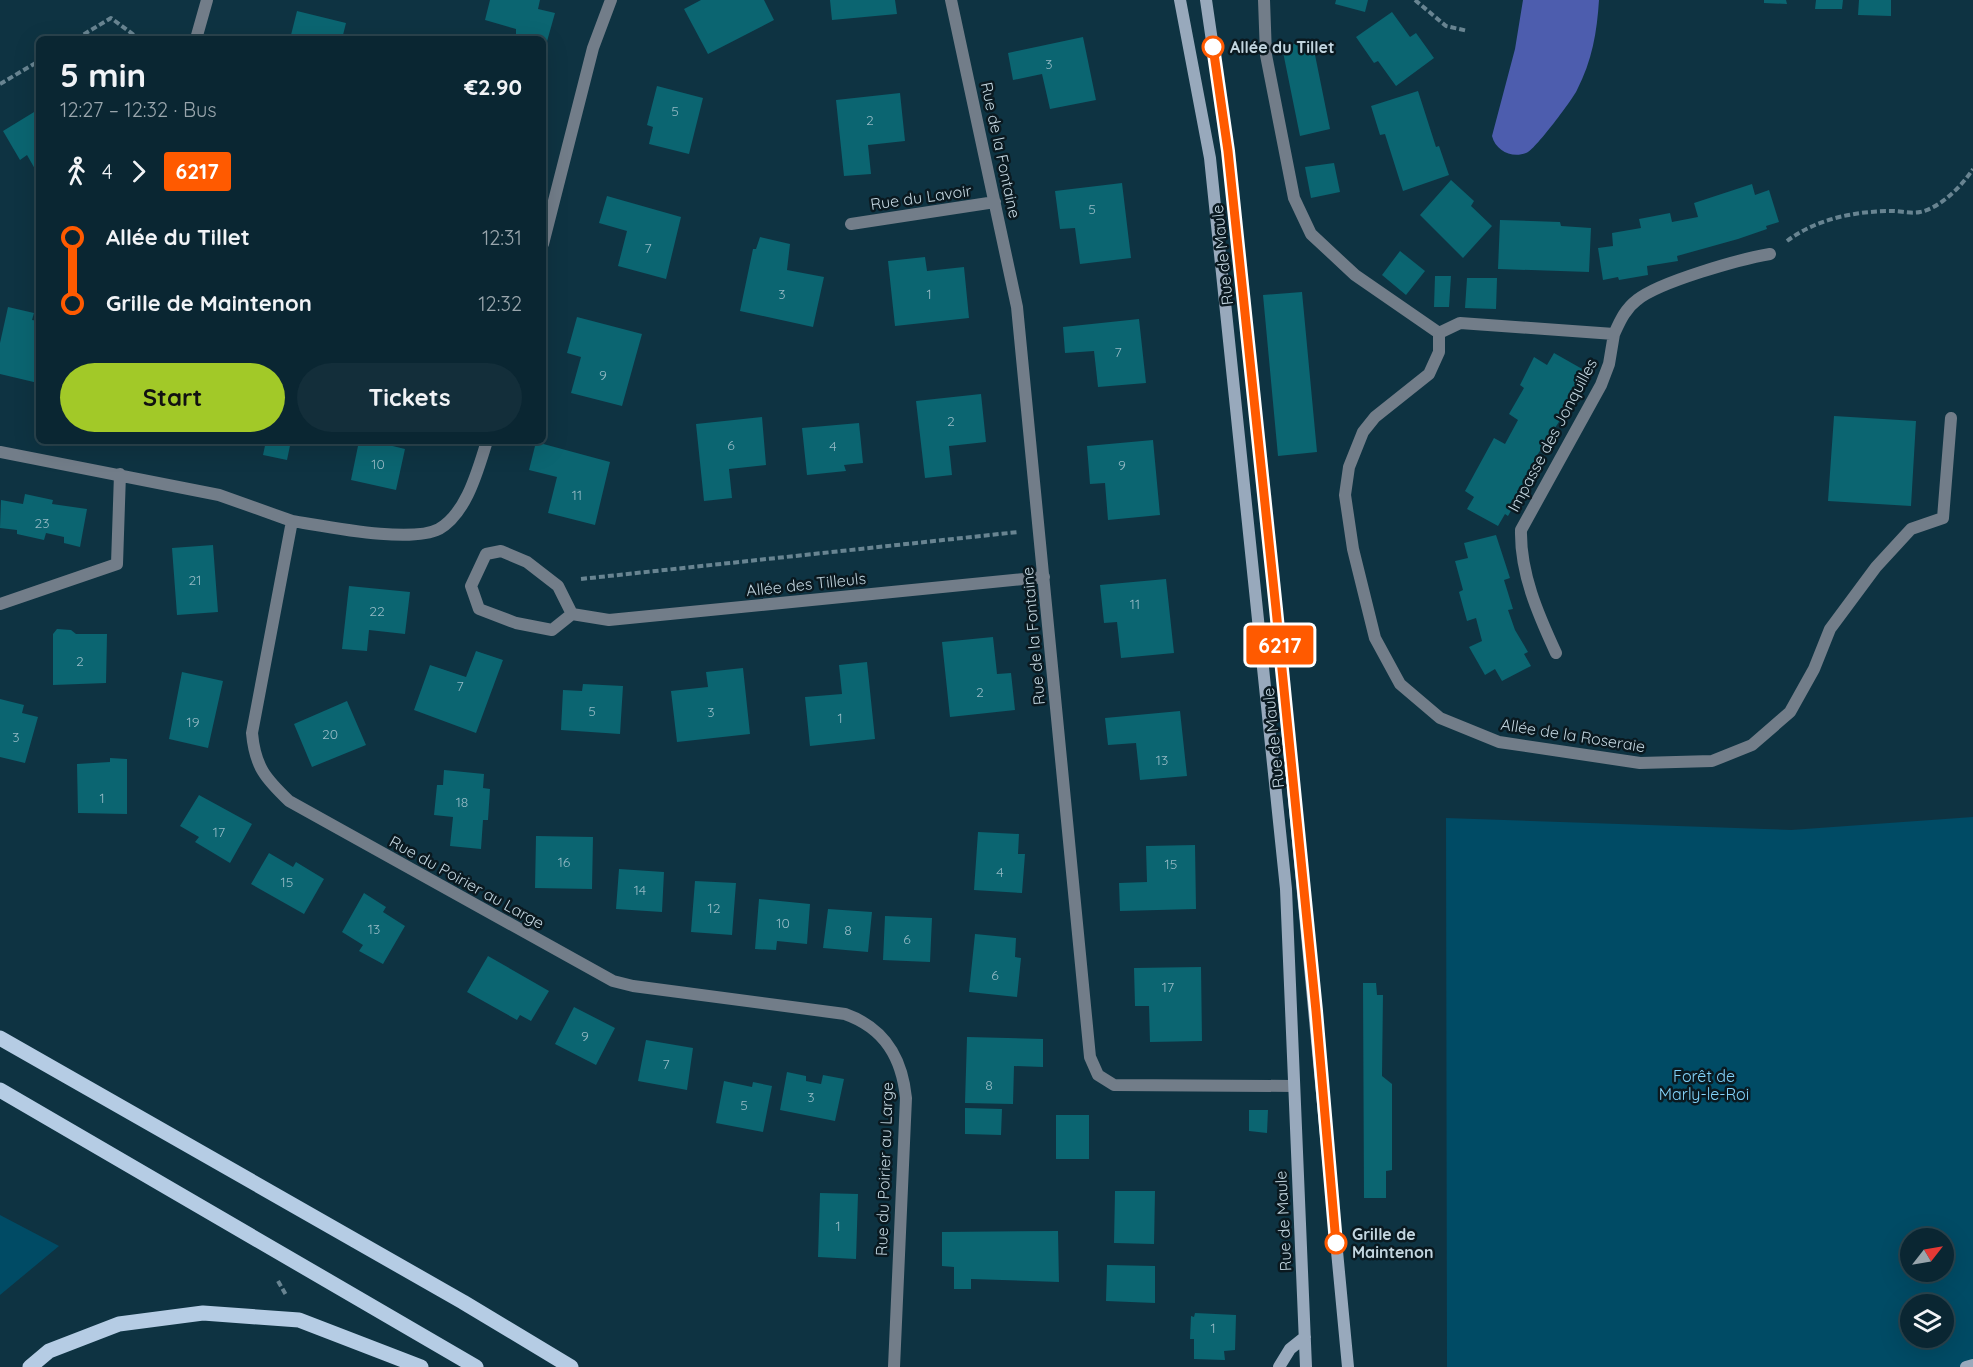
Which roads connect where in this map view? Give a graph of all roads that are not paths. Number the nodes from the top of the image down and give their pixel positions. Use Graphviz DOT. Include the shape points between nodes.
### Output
graph roads {
  1 [pos="207,0"];
  2 [pos="611,0"];
  3 [pos="951,0"];
  4 [pos="1180,0"];
  5 [pos="1206,0"];
  6 [pos="1264,0"];
  7 [pos="197,36"];
  8 [pos="995,202"];
  9 [pos="851,224"];
  10 [pos="546,232"];
  11 [pos="1770,254"];
  12 [pos="1439,333"];
  13 [pos="1614,334"];
  14 [pos="1951,418"];
  15 [pos="486,444"];
  16 [pos="0,452"];
  17 [pos="120,474"];
  18 [pos="292,521"];
  19 [pos="1044,577"];
  20 [pos="0,604"];
  21 [pos="572,614"];
  22 [pos="1556,653"];
  23 [pos="0,1038"];
  24 [pos="1294,1086"];
  25 [pos="0,1090"];
  26 [pos="1305,1336"];
  27 [pos="1973,1365"];
  28 [pos="30,1367"];
  29 [pos="421,1367"];
  30 [pos="476,1367"];
  31 [pos="571,1367"];
  32 [pos="894,1367"];
  33 [pos="1279,1367"];
  34 [pos="1306,1367"];
  35 [pos="1348,1367"];
  36 [pos="1966,1367"];
  1 -- 7 [label="street"];
  2 -- 10 [label="street" via="593,48"];
  3 -- 8 [label="street, Rue de la Fontaine"];
  4 -- 24 [label="street, Rue de Maule" via="1210,158 1257,603 1286,889"];
  5 -- 35 [label="street, Rue de Maule" via="1228,151 1276,609"];
  6 -- 12 [label="street" via="1266,55 1292,187 1311,234 1355,275"];
  8 -- 9 [label="street, Rue du Lavoir"];
  8 -- 19 [label="street, Rue de la Fontaine" via="1017,307"];
  11 -- 13 [label="street, Impasse des Jonquilles" via="1742,259 1639,298 1624,312"];
  12 -- 13 [label="street" via="1460,323"];
  12 -- 14 [label="street, Allée de la Roseraie" via="1439,352 1429,374 1363,432 1349,467 1345,495 1353,549 1375,638 1400,684 1440,718 1499,742 1640,764 1712,760 1752,745 1790,712 1830,629 1876,567 1911,529 1943,518"];
  13 -- 22 [label="street, Impasse des Jonquilles" via="1601,385 1521,530 1527,575"];
  15 -- 18 [label="street" via="473,484 457,511 439,528 418,534 376,533"];
  16 -- 17 [label="street"];
  17 -- 18 [label="street" via="219,495"];
  17 -- 20 [label="street" via="117,564"];
  18 -- 32 [label="street, Rue du Poirier au Large" via="252,734 254,755 266,779 289,801 613,981 845,1014 882,1035 904,1075 906,1098"];
  19 -- 21 [label="street, Allée des Tilleuls" via="609,620"];
  19 -- 24 [label="street, Rue de la Fontaine" via="1089,1057 1098,1075 1114,1085"];
  21 -- 21 [label="street" via="552,630 516,623 479,609 471,586 486,554 501,551 527,562 558,586"];
  23 -- 31 [label="main road"];
  24 -- 26 [label="street, Rue de Maule"];
  25 -- 30 [label="main road"];
  26 -- 33 [label="street" via="1290,1349"];
  26 -- 34 [label="street, Rue de Maule"];
  27 -- 36 [label="street"];
  28 -- 29 [label="main road" via="49,1351 119,1324 203,1313 299,1320"];
}
